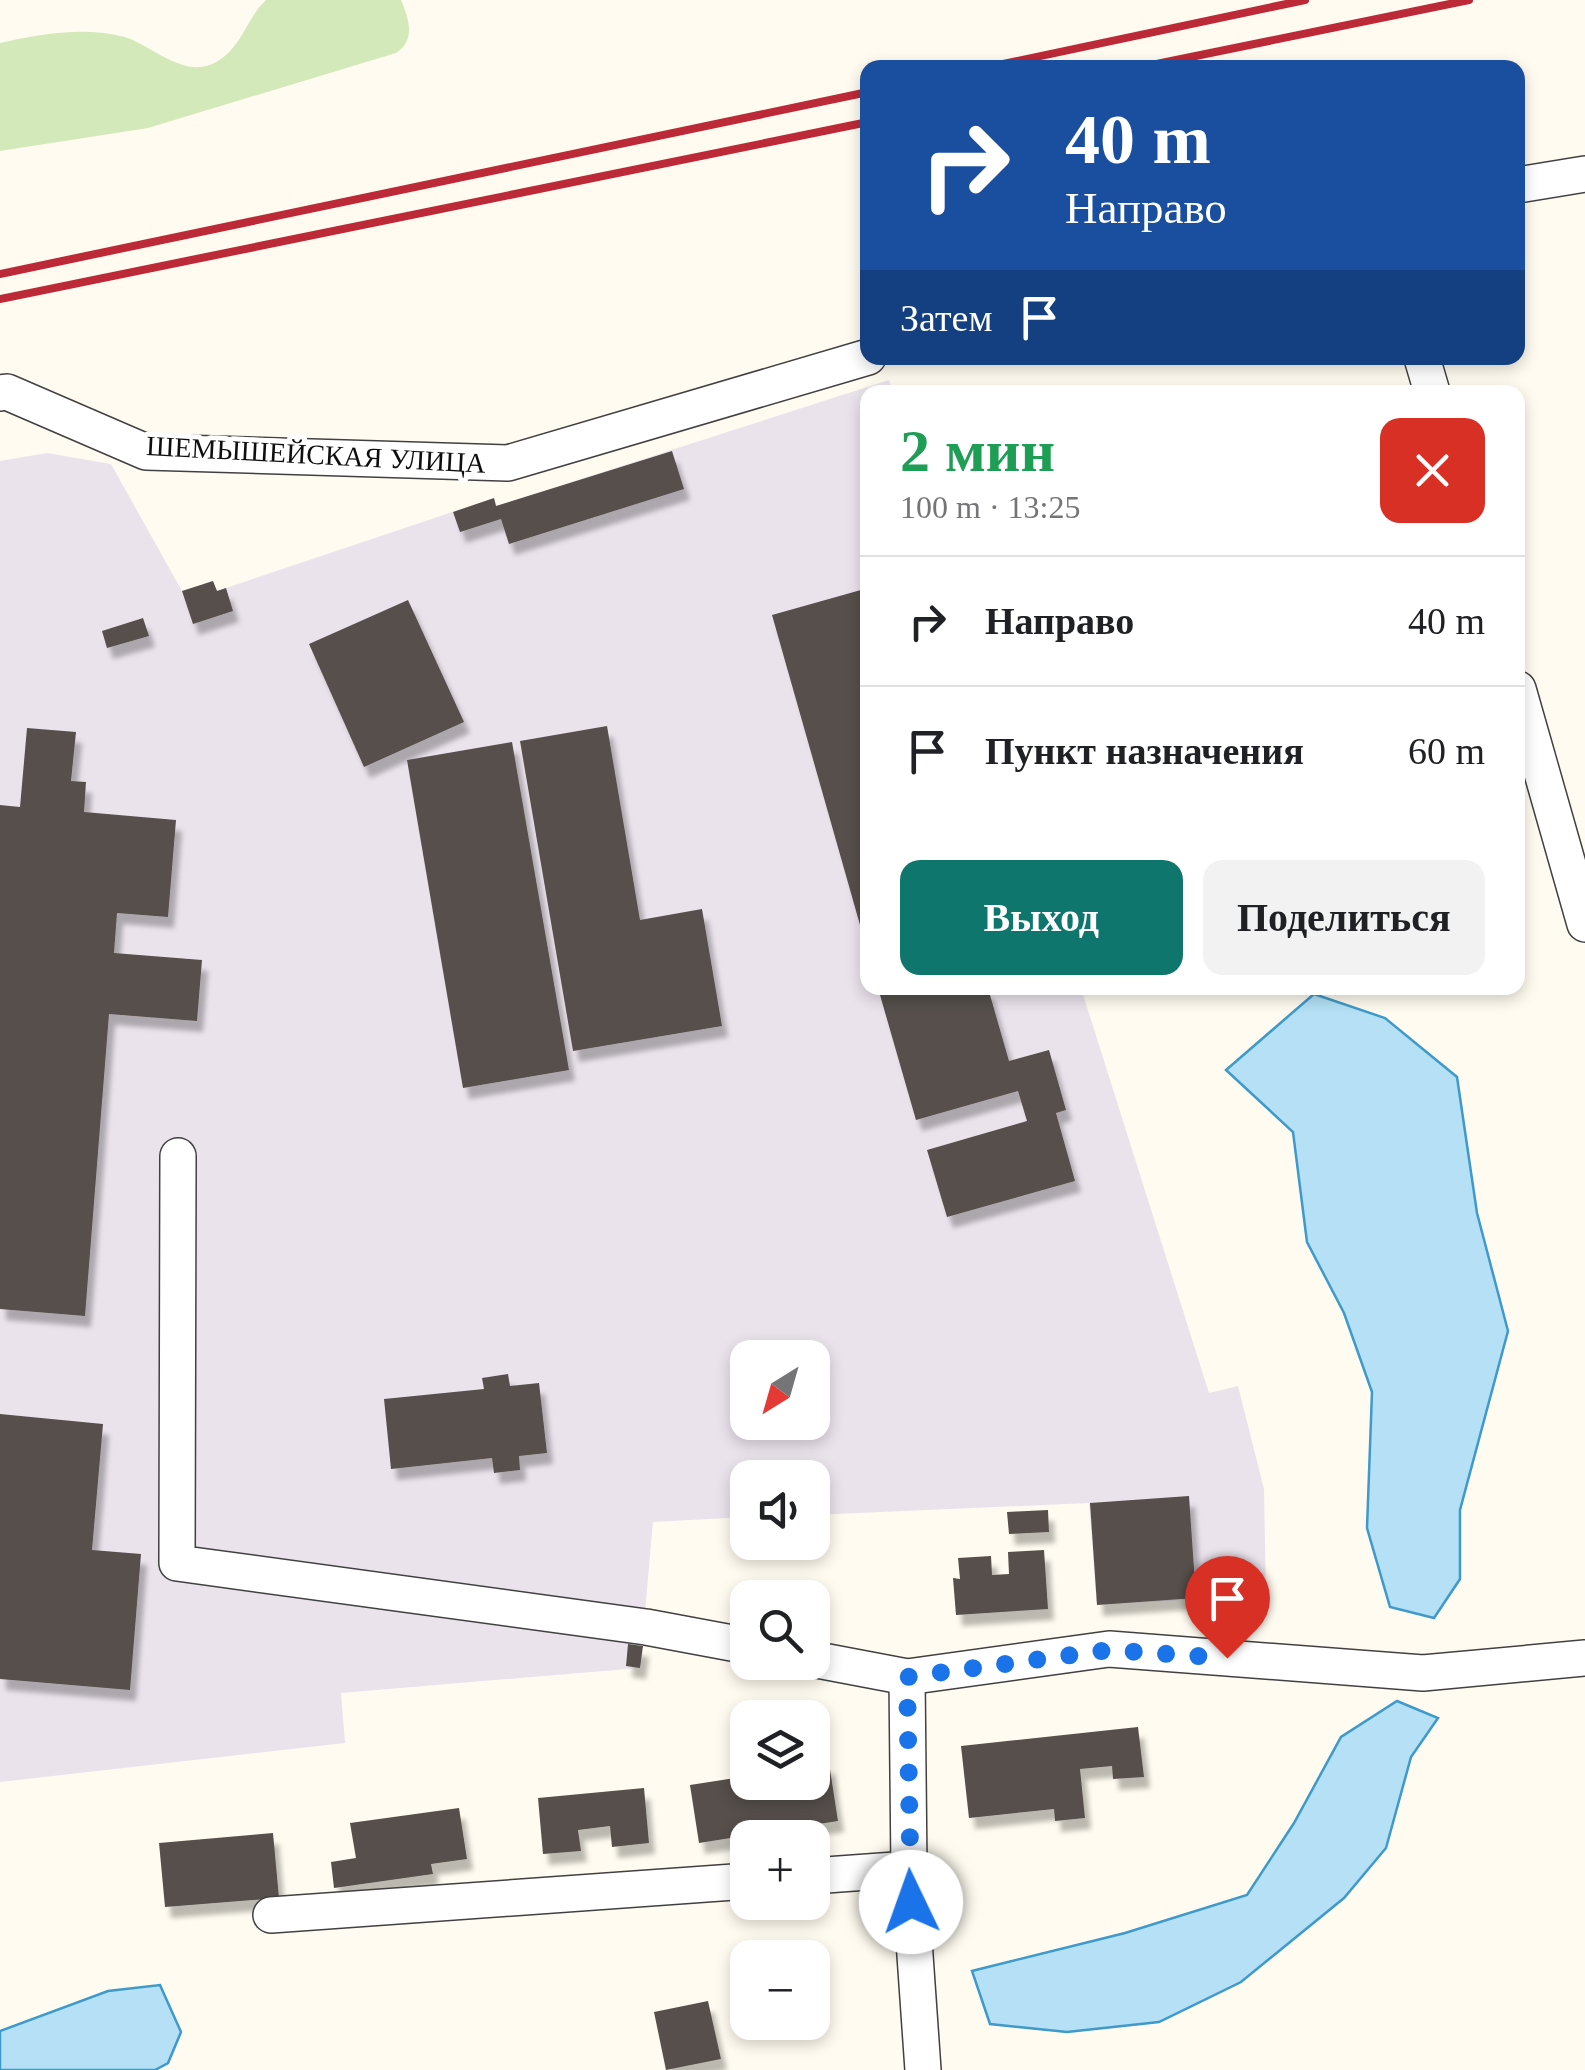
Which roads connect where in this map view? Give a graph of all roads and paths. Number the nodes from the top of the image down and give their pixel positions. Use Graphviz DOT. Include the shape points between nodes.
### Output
graph roads {
  1 [pos="1585,174"];
  2 [pos="1525,184"];
  3 [pos="860,359"];
  4 [pos="0,393"];
  5 [pos="1525,714"];
  6 [pos="1585,924"];
  7 [pos="178,1156"];
  8 [pos="730,1643"];
  9 [pos="1585,1658"];
  10 [pos="830,1662"];
  11 [pos="907,1677"];
  12 [pos="909,1869"];
  13 [pos="830,1875"];
  14 [pos="730,1881"];
  15 [pos="271,1915"];
  16 [pos="923,2070"];
  1 -- 2 [label="street"];
  3 -- 4 [label="street, ШЕМЫШЕЙСКАЯ УЛИЦА" via="508,463 146,452"];
  5 -- 6 [label="street"];
  7 -- 8 [label="street" via="177,1562"];
  9 -- 11 [label="street" via="1423,1673 1109,1650"];
  10 -- 11 [label="street"];
  11 -- 12 [label="street"];
  12 -- 13 [label="street"];
  12 -- 16 [label="street"];
  14 -- 15 [label="street"];
}
